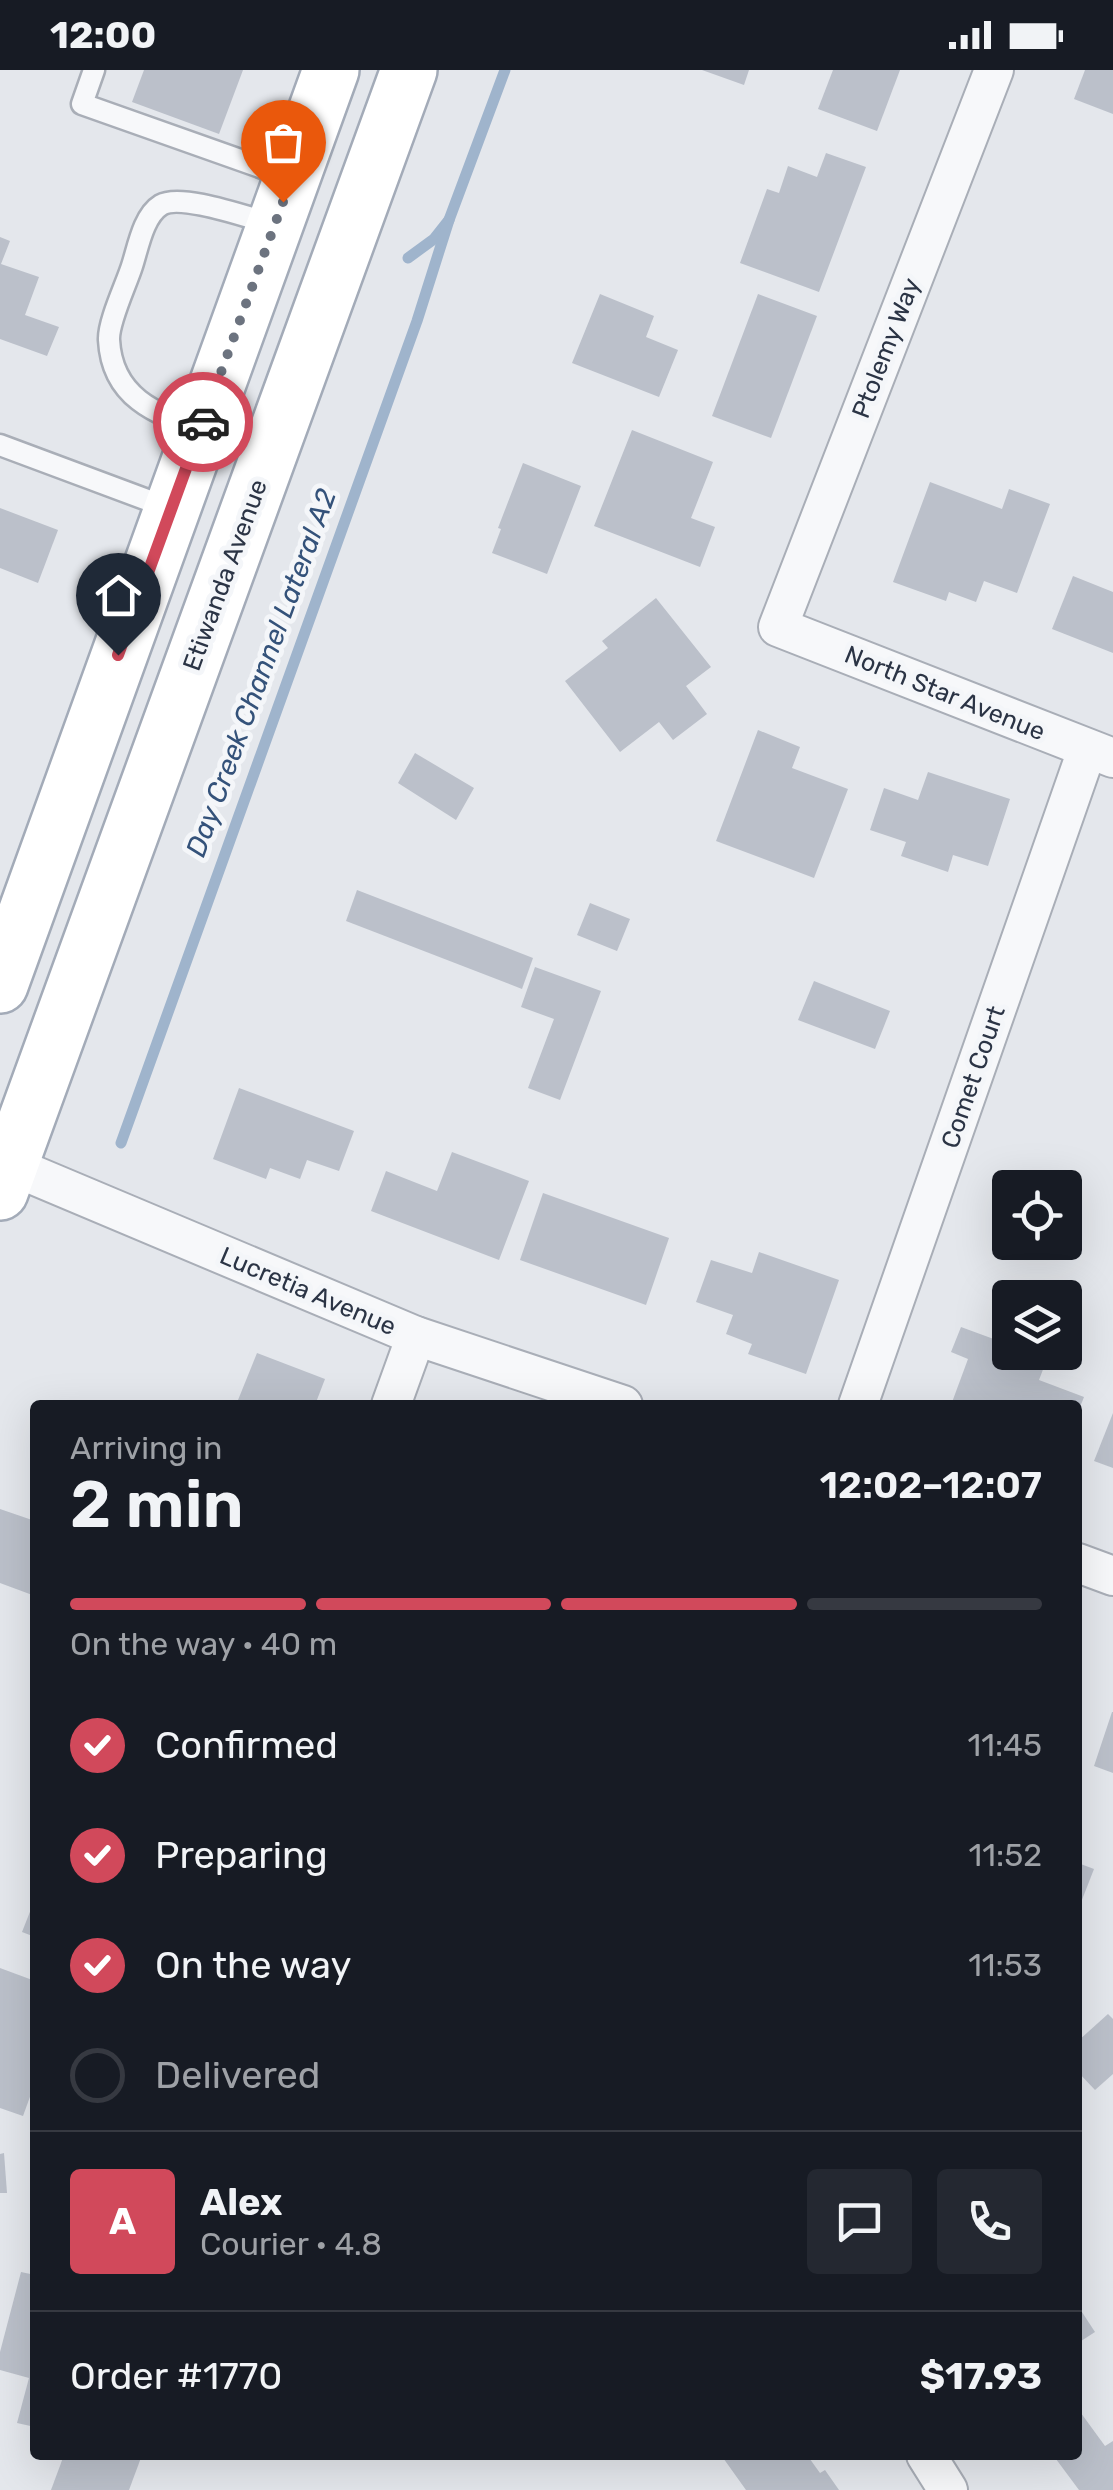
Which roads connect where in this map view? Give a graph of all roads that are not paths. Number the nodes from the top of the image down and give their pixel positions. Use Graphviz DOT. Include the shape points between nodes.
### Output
graph roads {
  1 [pos="94,70"];
  2 [pos="331,70"];
  3 [pos="408,70"];
  4 [pos="994,70"];
  5 [pos="283,202"];
  6 [pos="201,429"];
  7 [pos="0,445"];
  8 [pos="171,508"];
  9 [pos="778,627"];
  10 [pos="1100,754"];
  11 [pos="0,986"];
  12 [pos="3,1173"];
  13 [pos="416,1336"];
  14 [pos="393,1400"];
  15 [pos="608,1400"];
  16 [pos="860,1400"];
  17 [pos="1082,1565"];
  18 [pos="1113,1576"];
  19 [pos="929,2460"];
  20 [pos="948,2490"];
  1 -- 5 [label="lane" via="82,104"];
  2 -- 5 [label="main road"];
  3 -- 12 [label="main road, Etiwanda Avenue"];
  4 -- 9 [label="street, Ptolemy Way"];
  5 -- 6 [label="main road"];
  5 -- 6 [label="lane" via="164,203 141,240 108,338 116,368 134,398 153,413"];
  6 -- 8 [label="main road"];
  7 -- 8 [label="lane"];
  8 -- 11 [label="main road"];
  9 -- 10 [label="street, North Star Avenue"];
  10 -- 16 [label="street, Comet Court"];
  12 -- 13 [label="street, Lucretia Avenue"];
  13 -- 14 [label="street"];
  13 -- 15 [label="street, Lucretia Avenue"];
  17 -- 18 [label="street"];
  19 -- 20 [label="street"];
}
